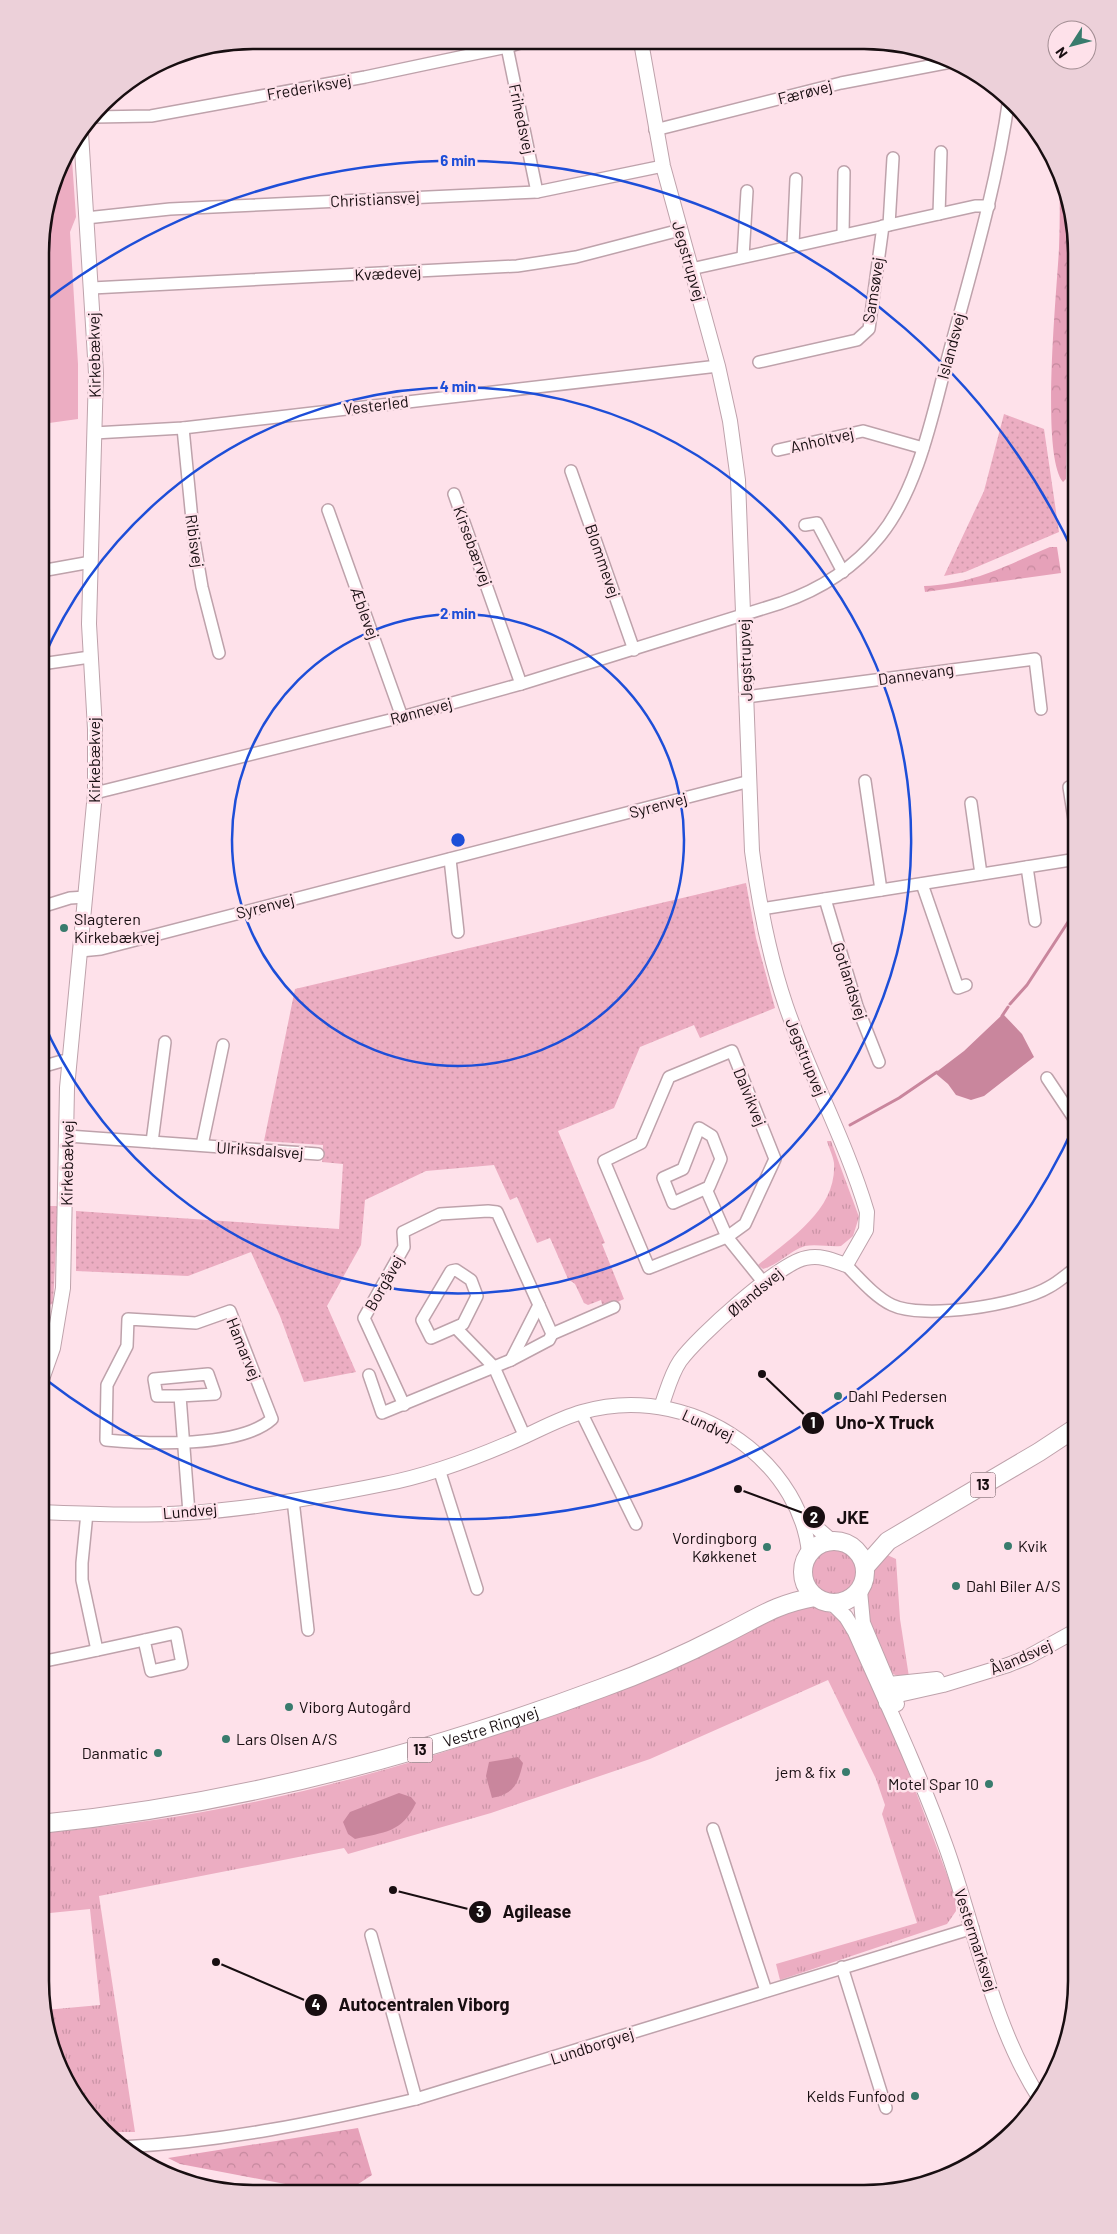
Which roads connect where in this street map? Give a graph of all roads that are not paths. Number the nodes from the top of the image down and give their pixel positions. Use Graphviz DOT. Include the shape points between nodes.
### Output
graph roads {
  1 [pos="498,49"];
  2 [pos="507,49"];
  3 [pos="643,49"];
  4 [pos="941,64"];
  5 [pos="1007,107"];
  6 [pos="100,117"];
  7 [pos="656,130"];
  8 [pos="82,142"];
  9 [pos="941,152"];
  10 [pos="893,158"];
  11 [pos="662,166"];
  12 [pos="844,172"];
  13 [pos="796,179"];
  14 [pos="747,191"];
  15 [pos="536,192"];
  16 [pos="989,206"];
  17 [pos="939,214"];
  18 [pos="86,218"];
  19 [pos="886,225"];
  20 [pos="680,230"];
  21 [pos="843,235"];
  22 [pos="793,245"];
  23 [pos="743,257"];
  24 [pos="691,269"];
  25 [pos="92,288"];
  26 [pos="759,362"];
  27 [pos="718,366"];
  28 [pos="183,428"];
  29 [pos="94,433"];
  30 [pos="923,448"];
  31 [pos="778,450"];
  32 [pos="571,471"];
  33 [pos="454,494"];
  34 [pos="328,510"];
  35 [pos="805,525"];
  36 [pos="91,562"];
  37 [pos="49,570"];
  38 [pos="843,572"];
  39 [pos="743,616"];
  40 [pos="634,650"];
  41 [pos="219,653"];
  42 [pos="90,657"];
  43 [pos="49,663"];
  44 [pos="521,684"];
  45 [pos="746,697"];
  46 [pos="1041,709"];
  47 [pos="402,717"];
  48 [pos="864,780"];
  49 [pos="750,781"];
  50 [pos="94,793"];
  51 [pos="971,803"];
  52 [pos="450,859"];
  53 [pos="1068,860"];
  54 [pos="1027,867"];
  55 [pos="981,874"];
  56 [pos="922,884"];
  57 [pos="881,890"];
  58 [pos="86,897"];
  59 [pos="825,899"];
  60 [pos="49,905"];
  61 [pos="761,909"];
  62 [pos="1035,921"];
  63 [pos="458,932"];
  64 [pos="80,950"];
  65 [pos="966,985"];
  66 [pos="165,1042"];
  67 [pos="224,1045"];
  68 [pos="70,1062"];
  69 [pos="879,1062"];
  70 [pos="49,1065"];
  71 [pos="1047,1078"];
  72 [pos="1068,1110"];
  73 [pos="68,1136"];
  74 [pos="152,1142"];
  75 [pos="202,1145"];
  76 [pos="318,1154"];
  77 [pos="706,1189"];
  78 [pos="727,1237"];
  79 [pos="846,1265"];
  80 [pos="1068,1273"];
  81 [pos="764,1283"];
  82 [pos="538,1305"];
  83 [pos="614,1307"];
  84 [pos="456,1328"];
  85 [pos="552,1334"];
  86 [pos="49,1359"];
  87 [pos="511,1360"];
  88 [pos="494,1367"];
  89 [pos="369,1375"];
  90 [pos="180,1396"];
  91 [pos="404,1406"];
  92 [pos="661,1407"];
  93 [pos="581,1412"];
  94 [pos="1068,1434"];
  95 [pos="525,1437"];
  96 [pos="184,1442"];
  97 [pos="439,1469"];
  98 [pos="293,1500"];
  99 [pos="49,1512"];
  100 [pos="189,1513"];
  101 [pos="88,1514"];
  102 [pos="801,1514"];
  103 [pos="636,1524"];
  104 [pos="832,1540"];
  105 [pos="888,1541"];
  106 [pos="853,1547"];
  107 [pos="809,1552"];
  108 [pos="865,1567"];
  109 [pos="803,1575"];
  110 [pos="477,1589"];
  111 [pos="860,1591"];
  112 [pos="815,1597"];
  113 [pos="834,1604"];
  114 [pos="778,1606"];
  115 [pos="308,1630"];
  116 [pos="1068,1635"];
  117 [pos="144,1640"];
  118 [pos="97,1650"];
  119 [pos="49,1660"];
  120 [pos="888,1693"];
  121 [pos="49,1823"];
  122 [pos="713,1829"];
  123 [pos="973,1928"];
  124 [pos="371,1935"];
  125 [pos="842,1967"];
  126 [pos="766,1991"];
  127 [pos="1036,2092"];
  128 [pos="416,2099"];
  129 [pos="886,2108"];
  130 [pos="133,2146"];
  1 -- 6 [label="street, Frederiksvej" via="151,116"];
  2 -- 15 [label="street, Frihedsvej"];
  3 -- 7 [label="street, Jegstrupvej"];
  4 -- 7 [label="street, Færøvej" via="841,83"];
  5 -- 16 [label="street, Islandsvej"];
  7 -- 11 [label="street, Jegstrupvej"];
  8 -- 18 [label="street, Kirkebækvej"];
  9 -- 17 [label="street"];
  10 -- 19 [label="street, Samsøvej"];
  11 -- 15 [label="street, Christiansvej"];
  11 -- 20 [label="street, Jegstrupvej"];
  12 -- 21 [label="street"];
  13 -- 22 [label="street"];
  14 -- 23 [label="street"];
  15 -- 18 [label="street, Christiansvej" via="170,209"];
  16 -- 17 [label="street"];
  16 -- 30 [label="street, Islandsvej"];
  17 -- 19 [label="street"];
  18 -- 25 [label="street, Kirkebækvej"];
  19 -- 21 [label="street"];
  19 -- 26 [label="street, Samsøvej" via="869,329 856,340"];
  20 -- 24 [label="street, Jegstrupvej"];
  20 -- 25 [label="street, Kvædevej" via="576,256 517,266"];
  21 -- 22 [label="street"];
  22 -- 23 [label="street"];
  23 -- 24 [label="street"];
  24 -- 27 [label="street, Jegstrupvej"];
  25 -- 29 [label="street, Kirkebækvej" via="96,373"];
  27 -- 28 [label="street, Vesterled"];
  27 -- 39 [label="street, Jegstrupvej" via="738,480"];
  28 -- 29 [label="street, Vesterled"];
  28 -- 41 [label="street, Ribisvej" via="194,540"];
  29 -- 36 [label="street, Kirkebækvej"];
  30 -- 31 [label="street, Anholtvej" via="863,431"];
  30 -- 38 [label="street, Islandsvej" via="898,508 881,535"];
  32 -- 40 [label="street, Blommevej"];
  33 -- 44 [label="street, Kirsebærvej"];
  34 -- 47 [label="street, Æblevej"];
  35 -- 38 [label="street" via="817,523"];
  36 -- 37 [label="street"];
  36 -- 42 [label="street, Kirkebækvej"];
  38 -- 39 [label="street, Islandsvej" via="801,596"];
  39 -- 40 [label="street, Rønnevej"];
  39 -- 45 [label="street, Jegstrupvej"];
  40 -- 44 [label="street, Rønnevej"];
  42 -- 43 [label="street"];
  42 -- 50 [label="street, Kirkebækvej" via="95,729"];
  44 -- 47 [label="street, Rønnevej"];
  45 -- 46 [label="street, Dannevang" via="1035,659"];
  45 -- 49 [label="street, Jegstrupvej"];
  47 -- 50 [label="street, Rønnevej"];
  48 -- 57 [label="street"];
  49 -- 52 [label="street, Syrenvej"];
  49 -- 61 [label="street, Jegstrupvej" via="752,851"];
  50 -- 58 [label="street, Kirkebækvej"];
  51 -- 55 [label="street"];
  52 -- 63 [label="street"];
  52 -- 64 [label="street, Syrenvej" via="101,948"];
  53 -- 54 [label="street"];
  54 -- 55 [label="street"];
  54 -- 62 [label="street"];
  55 -- 56 [label="street"];
  56 -- 57 [label="street"];
  56 -- 65 [label="street" via="958,988"];
  57 -- 59 [label="street"];
  58 -- 60 [label="street"];
  58 -- 64 [label="street, Kirkebækvej"];
  59 -- 61 [label="street"];
  59 -- 69 [label="street, Gotlandsvej" via="854,998"];
  61 -- 79 [label="street, Jegstrupvej" via="786,1008 867,1212 866,1230"];
  64 -- 68 [label="street, Kirkebækvej"];
  66 -- 74 [label="street"];
  67 -- 75 [label="street, Ulriksdalsvej"];
  68 -- 70 [label="street"];
  68 -- 73 [label="street, Kirkebækvej"];
  71 -- 72 [label="street"];
  73 -- 74 [label="street, Ulriksdalsvej"];
  73 -- 86 [label="street, Kirkebækvej" via="64,1288"];
  74 -- 75 [label="street, Ulriksdalsvej"];
  75 -- 76 [label="street, Ulriksdalsvej"];
  77 -- 77 [label="street" via="721,1159 712,1136 699,1128 683,1168 663,1178 673,1203"];
  77 -- 78 [label="street"];
  78 -- 78 [label="street, Dalvikvej" via="649,1268 604,1161 642,1143 669,1077 732,1051 775,1159 745,1224"];
  78 -- 81 [label="street"];
  79 -- 80 [label="street, Ølandsvej" via="892,1305 915,1312 996,1306 1049,1287"];
  79 -- 81 [label="street, Ølandsvej" via="826,1257 805,1258 787,1265"];
  81 -- 92 [label="street, Ølandsvej" via="698,1340 680,1361"];
  82 -- 85 [label="street, Borgåvej"];
  82 -- 87 [label="street"];
  82 -- 91 [label="street, Borgåvej" via="498,1212 440,1214 403,1232 404,1247 364,1318"];
  83 -- 85 [label="street"];
  84 -- 84 [label="street" via="463,1324 477,1296 471,1280 456,1270 451,1271 422,1320 431,1338"];
  84 -- 88 [label="street"];
  85 -- 87 [label="street" via="549,1340"];
  87 -- 88 [label="street"];
  88 -- 91 [label="street"];
  88 -- 95 [label="street"];
  89 -- 91 [label="street" via="382,1413"];
  90 -- 90 [label="street" via="215,1394 208,1374 154,1379 157,1396"];
  90 -- 96 [label="street"];
  92 -- 93 [label="street, Lundvej" via="631,1404"];
  92 -- 102 [label="street, Lundvej" via="692,1415 736,1437 780,1480"];
  93 -- 95 [label="street, Lundvej"];
  93 -- 103 [label="street"];
  94 -- 105 [label="main road, 13"];
  95 -- 97 [label="street, Lundvej"];
  96 -- 96 [label="street, Hamarvej" via="243,1436 262,1428 272,1419 230,1311 196,1323 128,1319 127,1346 108,1385 106,1440"];
  96 -- 100 [label="street"];
  97 -- 98 [label="street, Lundvej" via="386,1484"];
  97 -- 110 [label="street"];
  98 -- 100 [label="street, Lundvej"];
  98 -- 115 [label="street"];
  99 -- 101 [label="street, Lundvej"];
  100 -- 101 [label="street, Lundvej"];
  101 -- 118 [label="street" via="82,1580"];
  102 -- 104 [label="street, Lundvej"];
  102 -- 107 [label="street, Lundvej"];
  104 -- 106 [label="main road, 13"];
  104 -- 107 [label="main road"];
  105 -- 106 [label="main road, 13"];
  105 -- 108 [label="main road, 13"];
  106 -- 108 [label="main road" via="861,1555"];
  107 -- 109 [label="main road, 13"];
  108 -- 111 [label="main road, 13"];
  109 -- 112 [label="main road"];
  109 -- 114 [label="main road, Vestre Ringvej / 13"];
  111 -- 113 [label="main road" via="848,1600"];
  111 -- 120 [label="street, Vestermarksvej" via="863,1623"];
  112 -- 113 [label="main road"];
  112 -- 114 [label="main road, Vestre Ringvej / 13"];
  113 -- 120 [label="street, Vestermarksvej" via="846,1617"];
  114 -- 121 [label="main road, Vestre Ringvej / 13" via="725,1634 604,1688 460,1738 345,1771 221,1798"];
  116 -- 120 [label="street, Ålandsvej" via="1028,1657 989,1671"];
  117 -- 118 [label="street"];
  118 -- 119 [label="street"];
  120 -- 123 [label="street, Vestermarksvej"];
  122 -- 126 [label="street"];
  123 -- 125 [label="street, Lundborgvej"];
  123 -- 127 [label="street, Vestermarksvej" via="1010,2045"];
  124 -- 128 [label="street"];
  125 -- 126 [label="street, Lundborgvej"];
  125 -- 129 [label="street"];
  126 -- 128 [label="street, Lundborgvej"];
  128 -- 130 [label="street, Lundborgvej" via="326,2121 237,2136"];
}
